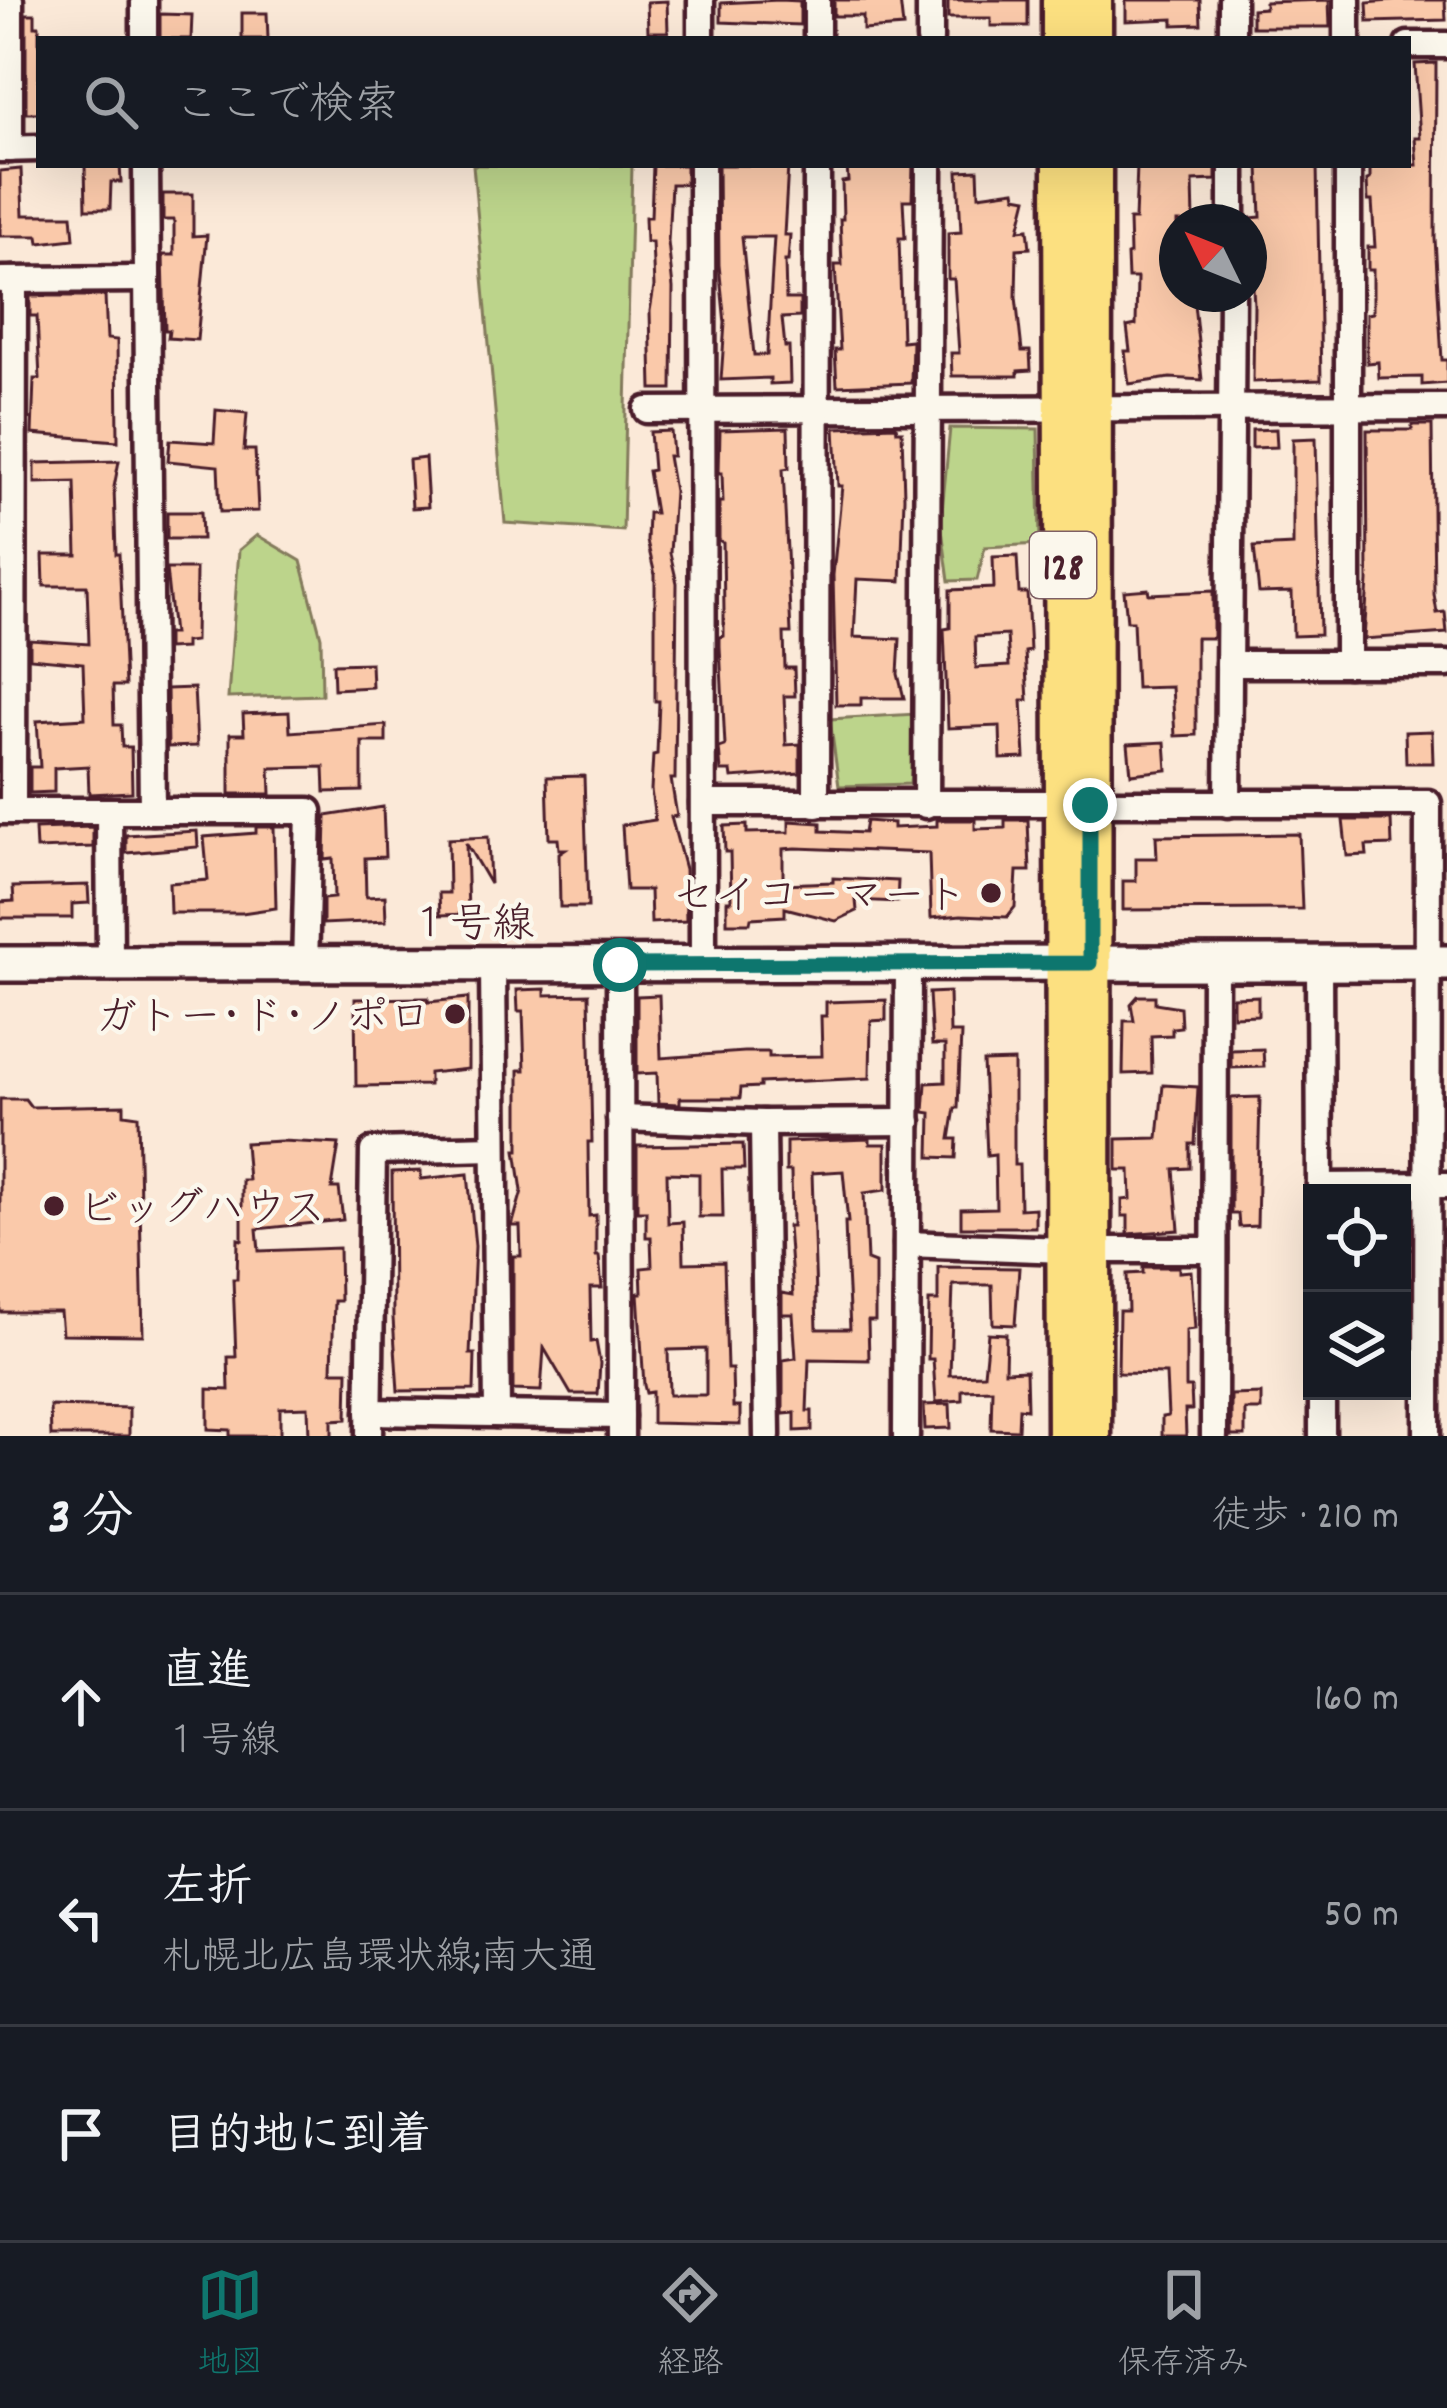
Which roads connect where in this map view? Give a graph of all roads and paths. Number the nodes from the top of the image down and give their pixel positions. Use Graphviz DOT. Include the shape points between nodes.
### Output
graph roads {
  1 [pos="10,0"];
  2 [pos="144,0"];
  3 [pos="701,0"];
  4 [pos="817,0"];
  5 [pos="930,0"];
  6 [pos="1061,0"];
  7 [pos="1093,0"];
  8 [pos="1232,0"];
  9 [pos="1347,0"];
  10 [pos="144,36"];
  11 [pos="701,36"];
  12 [pos="817,36"];
  13 [pos="930,36"];
  14 [pos="1061,36"];
  15 [pos="1093,36"];
  16 [pos="1232,36"];
  17 [pos="1347,36"];
  18 [pos="1411,45"];
  19 [pos="1447,45"];
  20 [pos="36,148"];
  21 [pos="5,149"];
  22 [pos="146,168"];
  23 [pos="702,168"];
  24 [pos="817,168"];
  25 [pos="929,168"];
  26 [pos="1062,168"];
  27 [pos="1093,168"];
  28 [pos="1232,168"];
  29 [pos="1348,168"];
  30 [pos="1232,204"];
  31 [pos="147,279"];
  32 [pos="7,280"];
  33 [pos="1232,312"];
  34 [pos="1447,407"];
  35 [pos="1231,408"];
  36 [pos="1351,408"];
  37 [pos="1077,409"];
  38 [pos="647,410"];
  39 [pos="702,410"];
  40 [pos="817,410"];
  41 [pos="928,410"];
  42 [pos="1229,664"];
  43 [pos="1348,664"];
  44 [pos="1447,664"];
  45 [pos="703,803"];
  46 [pos="816,804"];
  47 [pos="1228,804"];
  48 [pos="926,805"];
  49 [pos="1077,805"];
  50 [pos="7,811"];
  51 [pos="109,811"];
  52 [pos="152,811"];
  53 [pos="110,962"];
  54 [pos="1436,963"];
  55 [pos="0,964"];
  56 [pos="1077,964"];
  57 [pos="1215,964"];
  58 [pos="1319,964"];
  59 [pos="620,965"];
  60 [pos="703,965"];
  61 [pos="908,965"];
  62 [pos="304,966"];
  63 [pos="493,966"];
  64 [pos="620,1118"];
  65 [pos="908,1122"];
  66 [pos="763,1123"];
  67 [pos="494,1148"];
  68 [pos="1320,1184"];
  69 [pos="1437,1185"];
  70 [pos="907,1244"];
  71 [pos="1079,1250"];
  72 [pos="1214,1250"];
  73 [pos="1322,1400"];
  74 [pos="497,1414"];
  75 [pos="369,1424"];
  76 [pos="621,1426"];
  77 [pos="767,1436"];
  78 [pos="906,1436"];
  79 [pos="1066,1436"];
  80 [pos="1092,1436"];
  81 [pos="1214,1436"];
  82 [pos="1322,1436"];
  83 [pos="1426,1436"];
  1 -- 21 [label="street"];
  2 -- 10 [label="street"];
  3 -- 11 [label="street"];
  4 -- 12 [label="street"];
  5 -- 13 [label="street"];
  6 -- 14 [label="main road"];
  7 -- 15 [label="main road"];
  8 -- 16 [label="street"];
  9 -- 17 [label="street"];
  18 -- 19 [label="street"];
  20 -- 21 [label="street"];
  22 -- 31 [label="street"];
  23 -- 39 [label="street"];
  24 -- 40 [label="street"];
  25 -- 41 [label="street"];
  26 -- 37 [label="main road, 128"];
  27 -- 37 [label="main road, 128"];
  28 -- 30 [label="street"];
  29 -- 36 [label="street"];
  31 -- 32 [label="street"];
  31 -- 52 [label="street"];
  32 -- 50 [label="street"];
  33 -- 35 [label="street"];
  34 -- 36 [label="street"];
  35 -- 36 [label="street"];
  35 -- 37 [label="street"];
  35 -- 42 [label="street"];
  36 -- 43 [label="street"];
  37 -- 41 [label="street"];
  37 -- 49 [label="main road, 128"];
  38 -- 39 [label="street"];
  39 -- 40 [label="street"];
  39 -- 45 [label="street"];
  40 -- 41 [label="street"];
  40 -- 46 [label="street"];
  41 -- 48 [label="street"];
  42 -- 43 [label="street"];
  42 -- 47 [label="street"];
  43 -- 44 [label="street"];
  45 -- 46 [label="street"];
  45 -- 60 [label="street"];
  46 -- 48 [label="street"];
  47 -- 49 [label="street"];
  47 -- 54 [label="street" via="1428,803"];
  48 -- 49 [label="street"];
  49 -- 56 [label="main road, 128"];
  50 -- 51 [label="street"];
  51 -- 52 [label="street"];
  51 -- 53 [label="street"];
  52 -- 62 [label="street" via="309,811"];
  53 -- 55 [label="street, １号線"];
  53 -- 62 [label="street, １号線"];
  54 -- 58 [label="street, １号線"];
  54 -- 69 [label="street"];
  56 -- 57 [label="street, １号線"];
  56 -- 61 [label="street, １号線"];
  56 -- 71 [label="main road, 128"];
  57 -- 58 [label="street, １号線"];
  57 -- 72 [label="street"];
  58 -- 68 [label="street"];
  59 -- 60 [label="street, １号線"];
  59 -- 63 [label="street, １号線"];
  59 -- 64 [label="street"];
  60 -- 61 [label="street, １号線"];
  61 -- 65 [label="street"];
  62 -- 63 [label="street, １号線"];
  63 -- 67 [label="street"];
  64 -- 66 [label="street"];
  64 -- 76 [label="street"];
  65 -- 66 [label="street"];
  65 -- 70 [label="street"];
  66 -- 77 [label="street"];
  67 -- 74 [label="street"];
  67 -- 75 [label="street" via="374,1151"];
  69 -- 83 [label="street"];
  70 -- 71 [label="street"];
  70 -- 78 [label="street"];
  71 -- 72 [label="street"];
  71 -- 79 [label="main road, 128"];
  71 -- 80 [label="main road, 128"];
  72 -- 81 [label="street"];
  73 -- 82 [label="street"];
  74 -- 75 [label="street"];
  74 -- 76 [label="street"];
}
